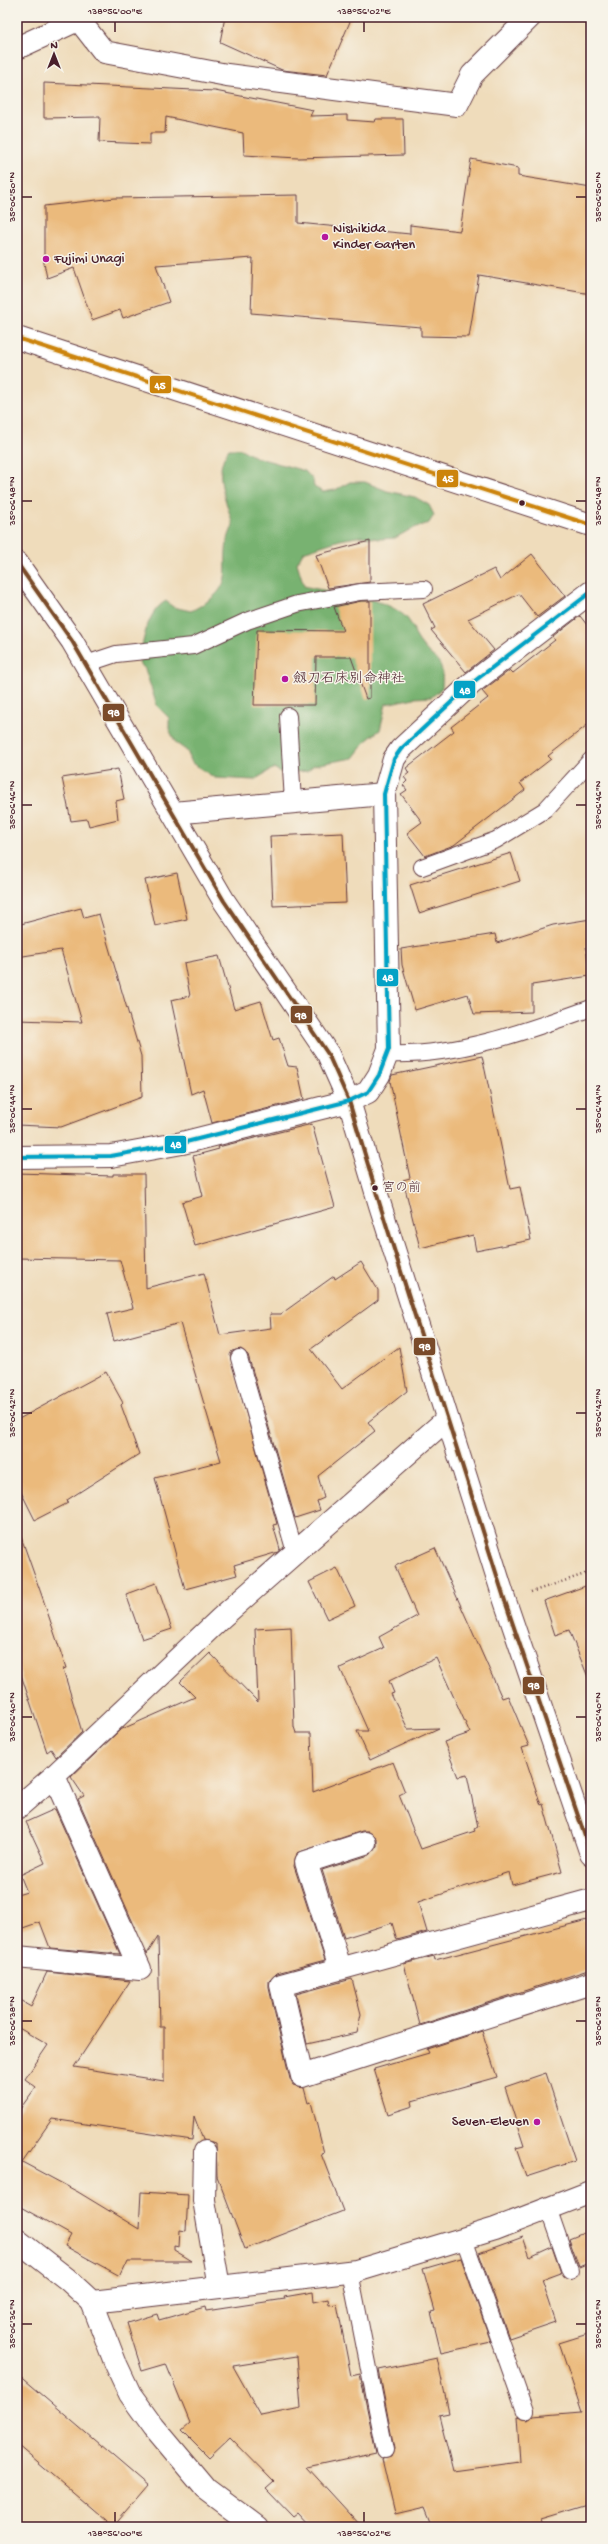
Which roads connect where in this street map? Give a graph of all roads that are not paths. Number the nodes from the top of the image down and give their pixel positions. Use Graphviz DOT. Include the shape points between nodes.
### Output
graph roads {
  1 [pos="530,17"];
  2 [pos="82,18"];
  3 [pos="17,48"];
  4 [pos="17,338"];
  5 [pos="591,525"];
  6 [pos="17,563"];
  7 [pos="424,589"];
  8 [pos="591,592"];
  9 [pos="86,664"];
  10 [pos="288,716"];
  11 [pos="591,760"];
  12 [pos="384,794"];
  13 [pos="293,802"];
  14 [pos="173,812"];
  15 [pos="422,867"];
  16 [pos="591,1008"];
  17 [pos="387,1054"];
  18 [pos="349,1101"];
  19 [pos="17,1157"];
  20 [pos="239,1358"];
  21 [pos="446,1419"];
  22 [pos="295,1552"];
  23 [pos="54,1776"];
  24 [pos="17,1808"];
  25 [pos="365,1843"];
  26 [pos="591,1854"];
  27 [pos="591,1900"];
  28 [pos="17,1957"];
  29 [pos="340,1967"];
  30 [pos="591,1983"];
  31 [pos="205,2152"];
  32 [pos="591,2192"];
  33 [pos="548,2208"];
  34 [pos="464,2238"];
  35 [pos="17,2240"];
  36 [pos="570,2271"];
  37 [pos="350,2272"];
  38 [pos="219,2287"];
  39 [pos="92,2302"];
  40 [pos="525,2411"];
  41 [pos="385,2450"];
  42 [pos="257,2527"];
  1 -- 2 [label="street" via="472,75 457,105 227,75 104,52"];
  2 -- 3 [label="street"];
  4 -- 5 [label="street"];
  6 -- 9 [label="street"];
  7 -- 9 [label="lane" via="360,592 297,604 246,621 194,646 116,654"];
  8 -- 12 [label="street" via="472,683 401,749 394,760"];
  9 -- 14 [label="street"];
  10 -- 13 [label="lane"];
  11 -- 15 [label="lane" via="544,810 496,840"];
  12 -- 13 [label="street"];
  12 -- 17 [label="street" via="390,1032"];
  13 -- 14 [label="street"];
  14 -- 18 [label="street" via="224,901 328,1054"];
  16 -- 17 [label="lane" via="508,1037 424,1053"];
  17 -- 18 [label="street" via="368,1092"];
  18 -- 19 [label="street" via="182,1143 111,1156"];
  18 -- 21 [label="street"];
  20 -- 22 [label="lane"];
  21 -- 22 [label="street"];
  21 -- 26 [label="street" via="504,1601"];
  22 -- 23 [label="street" via="221,1618"];
  23 -- 24 [label="street"];
  23 -- 28 [label="street" via="140,1969"];
  25 -- 29 [label="street" via="306,1862"];
  27 -- 29 [label="street"];
  29 -- 30 [label="street" via="281,1985 302,2076"];
  31 -- 38 [label="street" via="204,2200"];
  32 -- 33 [label="street"];
  33 -- 34 [label="street"];
  33 -- 36 [label="lane"];
  34 -- 37 [label="street"];
  34 -- 40 [label="lane"];
  35 -- 39 [label="street"];
  37 -- 38 [label="street"];
  37 -- 41 [label="lane"];
  38 -- 39 [label="street"];
  39 -- 42 [label="street" via="130,2394 154,2427 206,2488"];
}
